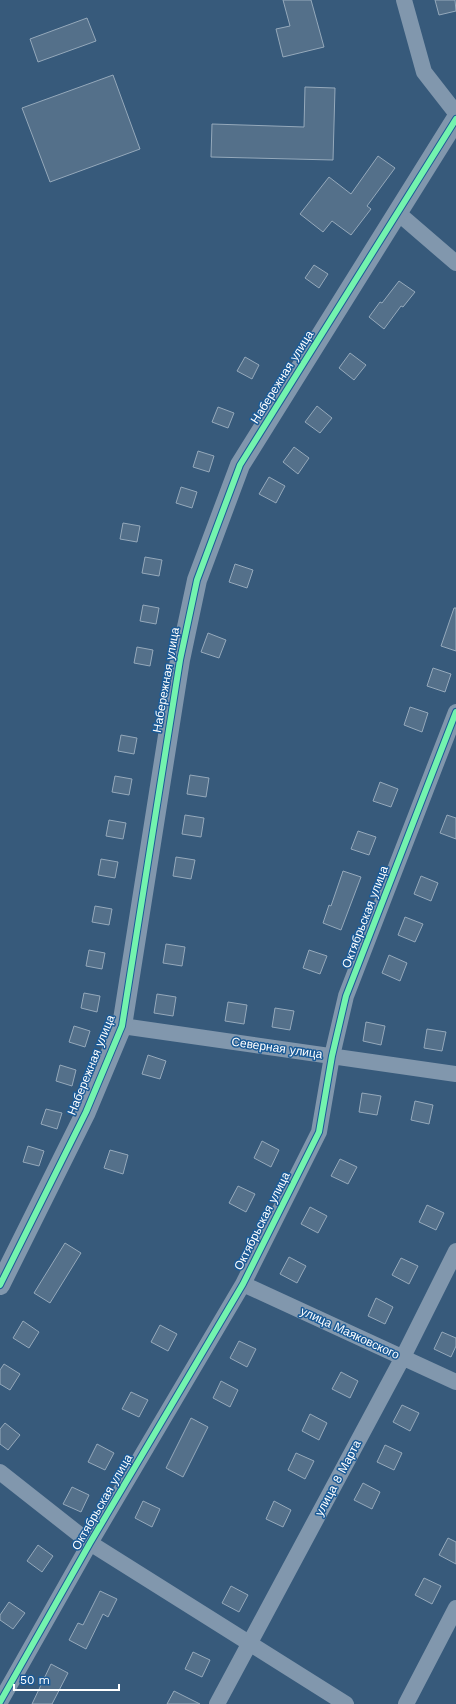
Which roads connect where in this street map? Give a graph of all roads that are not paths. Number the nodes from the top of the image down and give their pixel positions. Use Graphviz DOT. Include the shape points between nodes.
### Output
graph roads {
  1 [pos="404,0"];
  2 [pos="456,113"];
  3 [pos="456,119"];
  4 [pos="398,213"];
  5 [pos="456,262"];
  6 [pos="456,712"];
  7 [pos="122,1026"];
  8 [pos="332,1056"];
  9 [pos="456,1074"];
  10 [pos="456,1251"];
  11 [pos="243,1284"];
  12 [pos="0,1285"];
  13 [pos="403,1357"];
  14 [pos="456,1382"];
  15 [pos="0,1472"];
  16 [pos="90,1543"];
  17 [pos="456,1608"];
  18 [pos="250,1643"];
  19 [pos="0,1702"];
  20 [pos="217,1704"];
  21 [pos="346,1704"];
  22 [pos="406,1704"];
  1 -- 2 [label="street" via="424,72"];
  3 -- 4 [label="street, Набережная улица"];
  4 -- 5 [label="street"];
  4 -- 7 [label="street, Набережная улица" via="240,465 197,580 180,660"];
  6 -- 8 [label="street, Октябрьская улица" via="346,996"];
  7 -- 8 [label="street, Северная улица"];
  7 -- 12 [label="street, Набережная улица" via="86,1112"];
  8 -- 9 [label="street, Северная улица"];
  8 -- 11 [label="street, Октябрьская улица" via="319,1132"];
  10 -- 13 [label="street, улица 8 Марта"];
  11 -- 13 [label="street, улица Маяковского"];
  11 -- 16 [label="street, Октябрьская улица"];
  13 -- 14 [label="street, улица Маяковского"];
  13 -- 18 [label="street, улица 8 Марта"];
  15 -- 16 [label="street"];
  16 -- 18 [label="street"];
  16 -- 19 [label="street, Октябрьская улица"];
  17 -- 22 [label="street"];
  18 -- 20 [label="street, улица 8 Марта"];
  18 -- 21 [label="street"];
}
